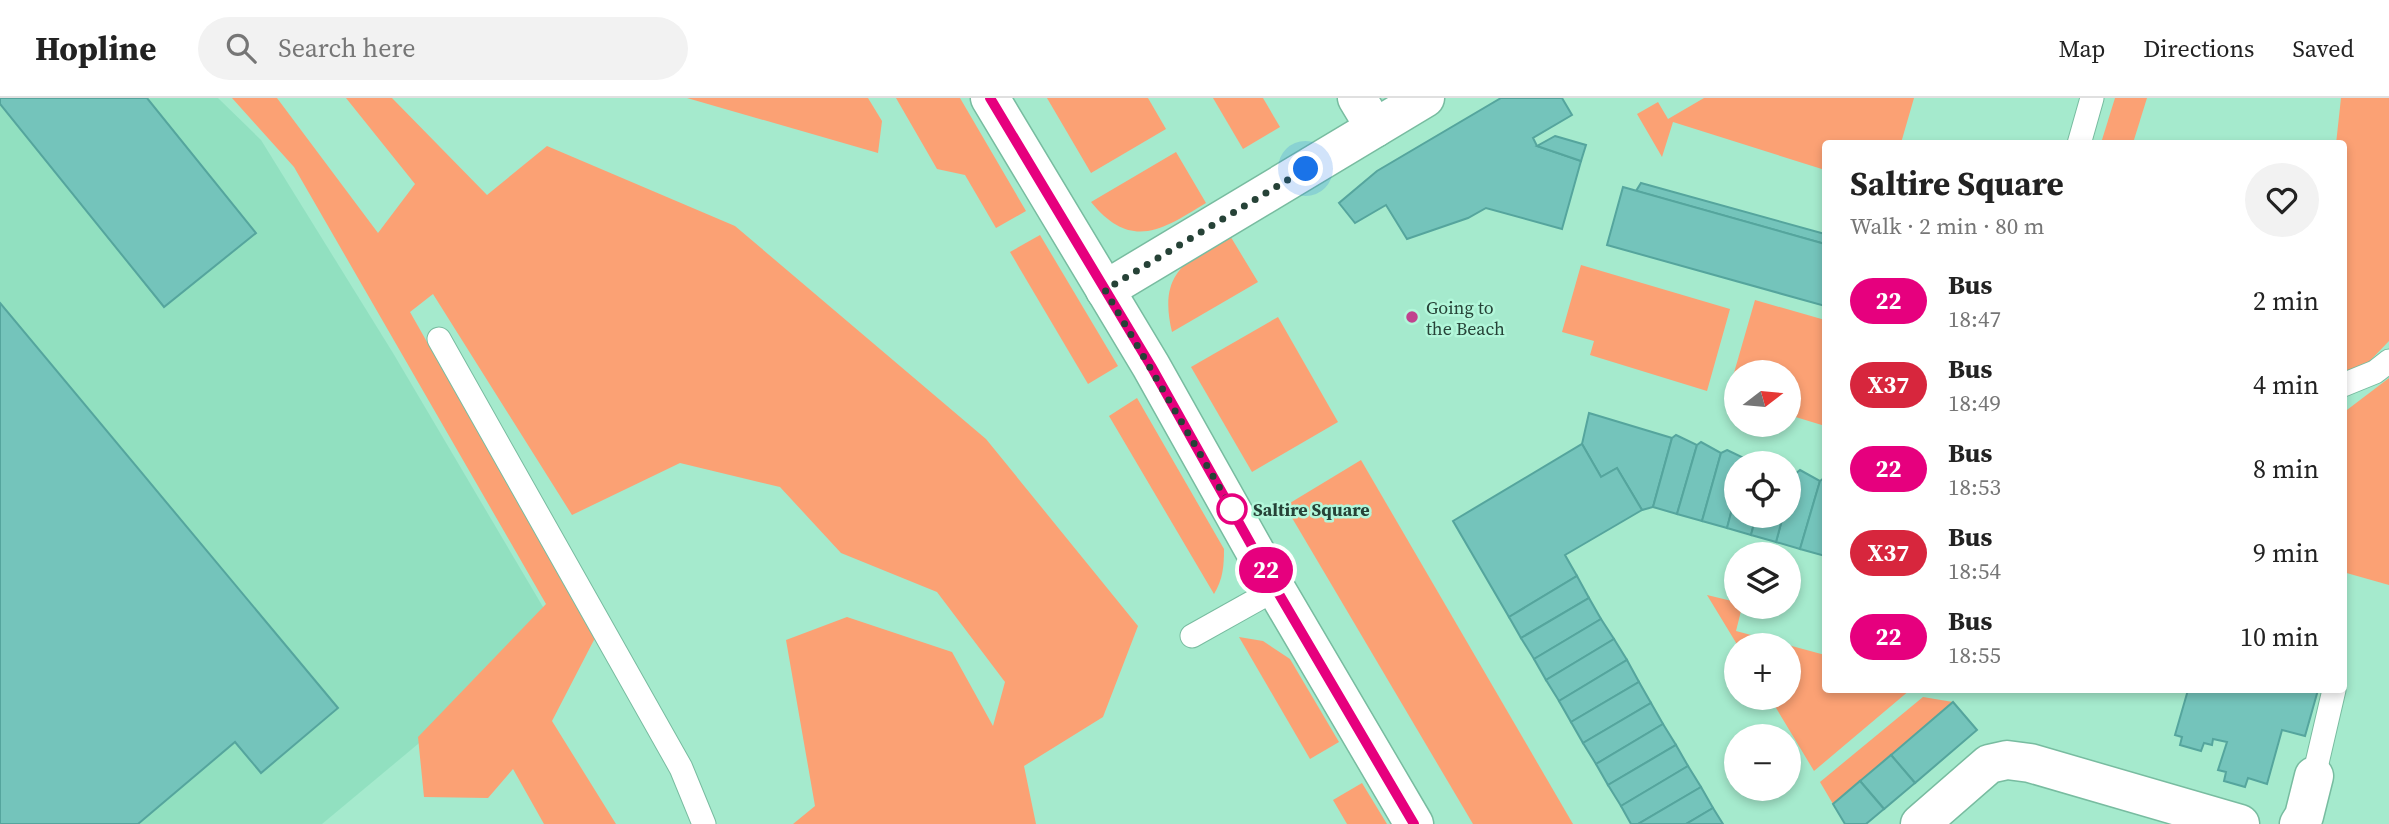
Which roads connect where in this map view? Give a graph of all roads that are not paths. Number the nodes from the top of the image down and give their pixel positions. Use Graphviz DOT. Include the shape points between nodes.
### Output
graph roads {
  1 [pos="990,98"];
  2 [pos="1425,98"];
  3 [pos="2092,98"];
  4 [pos="1366,113"];
  5 [pos="2080,140"];
  6 [pos="1105,290"];
  7 [pos="439,339"];
  8 [pos="2389,361"];
  9 [pos="2347,383"];
  10 [pos="1276,589"];
  11 [pos="1192,636"];
  12 [pos="2333,693"];
  13 [pos="2314,776"];
  14 [pos="704,824"];
  15 [pos="1414,824"];
  16 [pos="1920,824"];
  17 [pos="2240,824"];
  18 [pos="2299,824"];
  1 -- 6 [label="street"];
  2 -- 4 [label="street"];
  3 -- 5 [label="lane"];
  4 -- 6 [label="street"];
  6 -- 10 [label="street"];
  7 -- 14 [label="lane" via="681,768"];
  8 -- 9 [label="lane"];
  10 -- 11 [label="lane"];
  10 -- 15 [label="street"];
  12 -- 13 [label="lane"];
  13 -- 18 [label="street"];
  16 -- 17 [label="street" via="1989,764 2007,760"];
}
